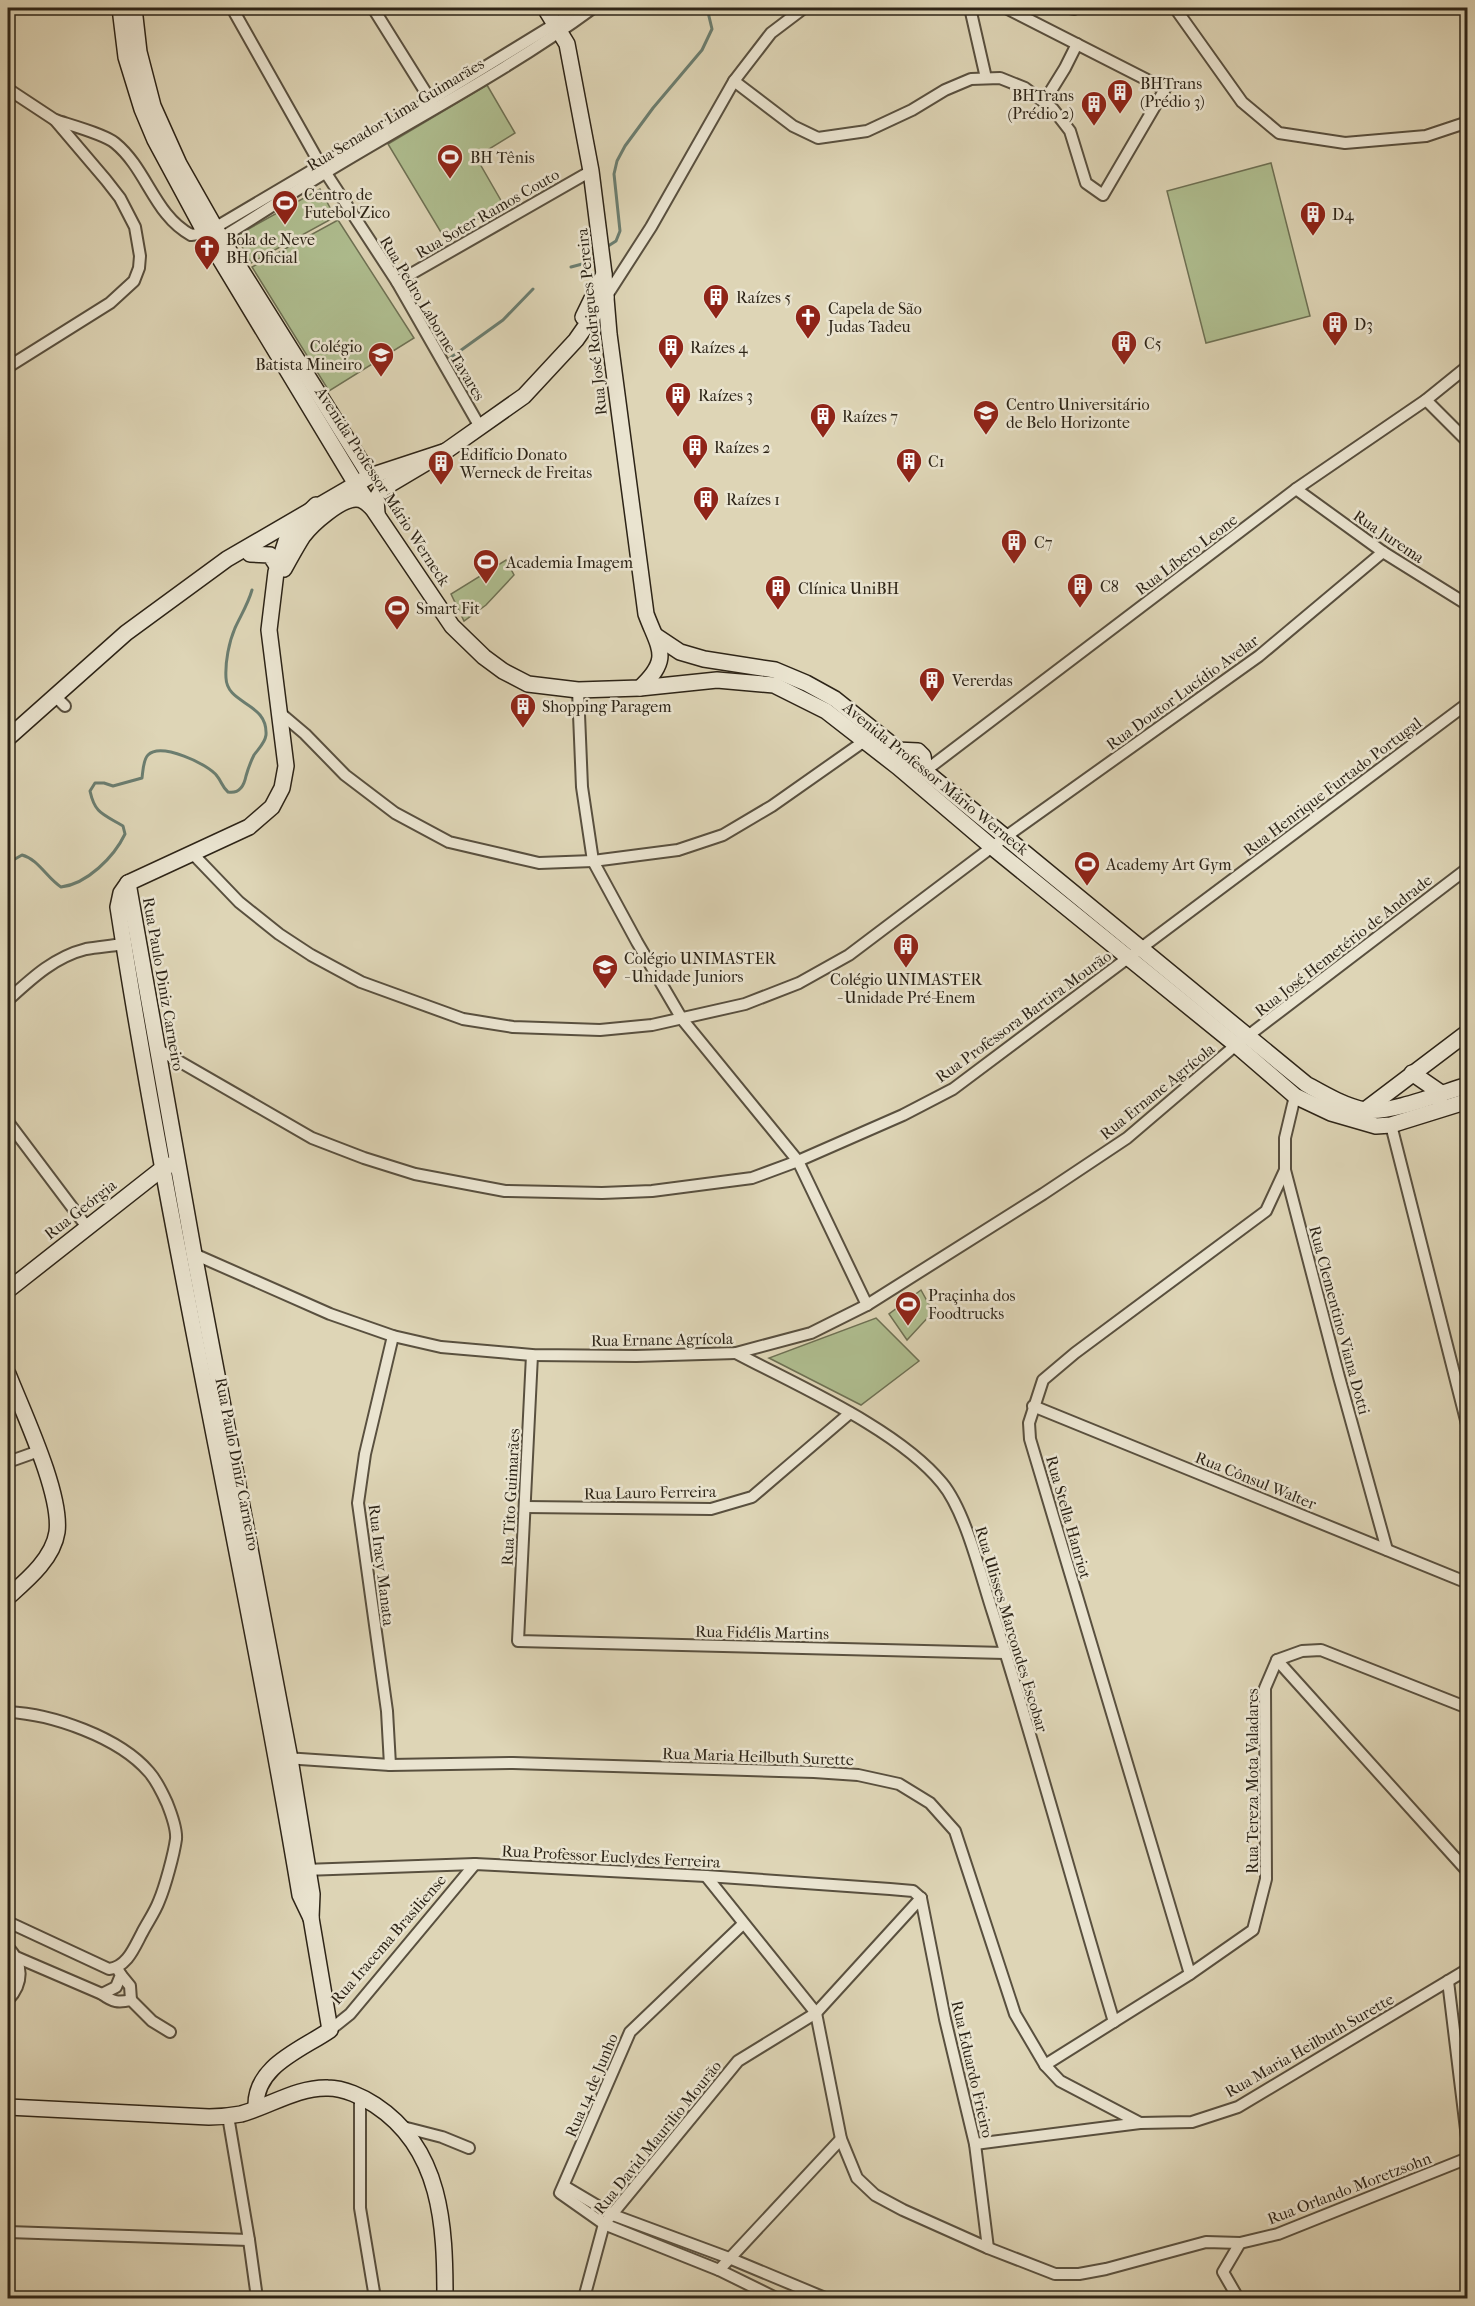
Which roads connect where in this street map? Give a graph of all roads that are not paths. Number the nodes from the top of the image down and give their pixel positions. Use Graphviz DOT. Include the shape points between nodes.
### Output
graph roads {
  1 [pos="120,8"];
  2 [pos="134,8"];
  3 [pos="232,8"];
  4 [pos="373,8"];
  5 [pos="545,8"];
  6 [pos="577,8"];
  7 [pos="593,8"];
  8 [pos="804,8"];
  9 [pos="970,8"];
  10 [pos="1006,8"];
  11 [pos="1175,8"];
  12 [pos="558,28"];
  13 [pos="1077,44"];
  14 [pos="987,78"];
  15 [pos="734,81"];
  16 [pos="8,89"];
  17 [pos="1044,102"];
  18 [pos="433,105"];
  19 [pos="55,120"];
  20 [pos="1467,122"];
  21 [pos="322,168"];
  22 [pos="591,171"];
  23 [pos="214,236"];
  24 [pos="602,259"];
  25 [pos="397,282"];
  26 [pos="606,297"];
  27 [pos="609,334"];
  28 [pos="572,344"];
  29 [pos="1467,366"];
  30 [pos="8,367"];
  31 [pos="1426,400"];
  32 [pos="480,427"];
  33 [pos="1467,442"];
  34 [pos="446,451"];
  35 [pos="370,476"];
  36 [pos="356,484"];
  37 [pos="1296,489"];
  38 [pos="316,506"];
  39 [pos="377,513"];
  40 [pos="312,526"];
  41 [pos="287,538"];
  42 [pos="1383,552"];
  43 [pos="250,554"];
  44 [pos="227,559"];
  45 [pos="277,566"];
  46 [pos="274,588"];
  47 [pos="1467,605"];
  48 [pos="656,636"];
  49 [pos="640,688"];
  50 [pos="578,690"];
  51 [pos="1467,703"];
  52 [pos="279,712"];
  53 [pos="304,734"];
  54 [pos="8,738"];
  55 [pos="283,739"];
  56 [pos="863,742"];
  57 [pos="898,767"];
  58 [pos="925,771"];
  59 [pos="998,842"];
  60 [pos="192,853"];
  61 [pos="593,861"];
  62 [pos="1467,868"];
  63 [pos="128,883"];
  64 [pos="123,944"];
  65 [pos="1135,953"];
  66 [pos="8,1000"];
  67 [pos="682,1019"];
  68 [pos="1467,1032"];
  69 [pos="1243,1041"];
  70 [pos="156,1048"];
  71 [pos="1434,1056"];
  72 [pos="1412,1073"];
  73 [pos="1467,1085"];
  74 [pos="1436,1090"];
  75 [pos="1296,1096"];
  76 [pos="1467,1101"];
  77 [pos="1365,1110"];
  78 [pos="1428,1113"];
  79 [pos="8,1122"];
  80 [pos="1391,1125"];
  81 [pos="798,1161"];
  82 [pos="179,1162"];
  83 [pos="163,1168"];
  84 [pos="1285,1170"];
  85 [pos="87,1227"];
  86 [pos="194,1254"];
  87 [pos="8,1290"];
  88 [pos="867,1305"];
  89 [pos="393,1336"];
  90 [pos="736,1353"];
  91 [pos="532,1355"];
  92 [pos="8,1374"];
  93 [pos="1463,1393"];
  94 [pos="1033,1406"];
  95 [pos="850,1413"];
  96 [pos="1467,1428"];
  97 [pos="39,1451"];
  98 [pos="8,1462"];
  99 [pos="525,1508"];
  100 [pos="1387,1550"];
  101 [pos="250,1581"];
  102 [pos="1467,1583"];
  103 [pos="8,1598"];
  104 [pos="518,1641"];
  105 [pos="1005,1653"];
  106 [pos="1277,1660"];
  107 [pos="1467,1708"];
  108 [pos="8,1712"];
  109 [pos="283,1758"];
  110 [pos="390,1765"];
  111 [pos="475,1864"];
  112 [pos="302,1870"];
  113 [pos="1467,1872"];
  114 [pos="706,1876"];
  115 [pos="921,1898"];
  116 [pos="8,1922"];
  117 [pos="743,1924"];
  118 [pos="8,1947"];
  119 [pos="16,1957"];
  120 [pos="1467,1969"];
  121 [pos="119,1972"];
  122 [pos="1190,1974"];
  123 [pos="1448,1981"];
  124 [pos="102,1994"];
  125 [pos="8,2000"];
  126 [pos="131,2000"];
  127 [pos="816,2013"];
  128 [pos="1114,2022"];
  129 [pos="330,2030"];
  130 [pos="170,2032"];
  131 [pos="1046,2065"];
  132 [pos="360,2097"];
  133 [pos="8,2107"];
  134 [pos="256,2108"];
  135 [pos="228,2116"];
  136 [pos="1140,2123"];
  137 [pos="403,2127"];
  138 [pos="841,2139"];
  139 [pos="975,2144"];
  140 [pos="1467,2146"];
  141 [pos="469,2148"];
  142 [pos="1467,2158"];
  143 [pos="562,2190"];
  144 [pos="613,2215"];
  145 [pos="604,2224"];
  146 [pos="8,2232"];
  147 [pos="249,2240"];
  148 [pos="1240,2243"];
  149 [pos="988,2248"];
  150 [pos="729,2258"];
  151 [pos="719,2270"];
  152 [pos="257,2298"];
  153 [pos="375,2298"];
  154 [pos="445,2298"];
  155 [pos="584,2298"];
  156 [pos="776,2298"];
  157 [pos="825,2298"];
  158 [pos="1238,2298"];
  1 -- 23 [label="street, Avenida Professor Mário Werneck" via="126,57 154,140"];
  2 -- 23 [label="street, Avenida Professor Mário Werneck" via="139,52 153,106"];
  3 -- 21 [label="street, Rua Pedro Laborne Tavares"];
  4 -- 18 [label="street"];
  5 -- 12 [label="street, Rua José Rodrigues Pereira"];
  6 -- 12 [label="street, Rua Senador Lima Guimarães"];
  7 -- 12 [label="street, Rua Senador Lima Guimarães"];
  8 -- 15 [label="street" via="771,33"];
  9 -- 14 [label="street"];
  10 -- 13 [label="street"];
  11 -- 20 [label="street" via="1242,102 1279,133 1345,143 1426,136"];
  12 -- 18 [label="street, Rua Senador Lima Guimarães"];
  12 -- 22 [label="street, Rua José Rodrigues Pereira" via="569,50"];
  13 -- 17 [label="street"];
  13 -- 17 [label="street" via="1165,89 1103,195 1086,183 1070,131"];
  14 -- 15 [label="street" via="971,79 945,90 867,131 818,138 793,126"];
  14 -- 17 [label="street" via="1000,78 1025,88"];
  15 -- 26 [label="street" via="651,227"];
  16 -- 19 [label="street"];
  18 -- 21 [label="street, Rua Senador Lima Guimarães"];
  19 -- 23 [label="street" via="113,141 132,159 172,222 191,235"];
  19 -- 30 [label="street" via="120,198 135,227 139,268 134,281 110,303"];
  21 -- 23 [label="street, Rua Senador Lima Guimarães"];
  21 -- 25 [label="street, Rua Pedro Laborne Tavares"];
  22 -- 24 [label="street, Rua José Rodrigues Pereira"];
  22 -- 25 [label="street, Rua Soter Ramos Couto"];
  23 -- 35 [label="street, Avenida Professor Mário Werneck"];
  23 -- 36 [label="street, Avenida Professor Mário Werneck"];
  24 -- 26 [label="street, Rua José Rodrigues Pereira"];
  24 -- 28 [label="street"];
  25 -- 32 [label="street, Rua Pedro Laborne Tavares"];
  26 -- 27 [label="street, Rua José Rodrigues Pereira"];
  26 -- 28 [label="street"];
  27 -- 28 [label="street" via="593,330"];
  27 -- 48 [label="street, Rua José Rodrigues Pereira" via="646,614"];
  28 -- 32 [label="street" via="524,396"];
  29 -- 31 [label="street, Rua Líbero Leone"];
  31 -- 33 [label="street"];
  31 -- 37 [label="street, Rua Líbero Leone"];
  32 -- 34 [label="street"];
  34 -- 35 [label="street"];
  34 -- 39 [label="street" via="382,489 376,499"];
  35 -- 36 [label="street"];
  36 -- 38 [label="street"];
  36 -- 39 [label="street, Avenida Professor Mário Werneck"];
  37 -- 42 [label="street, Rua Jurema"];
  37 -- 58 [label="street, Rua Líbero Leone"];
  38 -- 41 [label="street"];
  38 -- 44 [label="street"];
  39 -- 40 [label="street" via="364,501 353,499"];
  39 -- 50 [label="street, Avenida Professor Mário Werneck" via="452,626 484,657 528,684"];
  40 -- 41 [label="street"];
  40 -- 46 [label="street"];
  41 -- 43 [label="street"];
  41 -- 45 [label="street"];
  42 -- 47 [label="street, Rua Jurema"];
  42 -- 59 [label="street, Rua Doutor Lucídio Avelar" via="1259,656"];
  43 -- 44 [label="street"];
  43 -- 45 [label="street" via="270,555"];
  44 -- 54 [label="street" via="126,633 61,702"];
  45 -- 46 [label="street"];
  46 -- 52 [label="street" via="269,630"];
  48 -- 49 [label="street, Rua José Rodrigues Pereira" via="659,665"];
  48 -- 58 [label="street, Avenida Professor Mário Werneck" via="680,652 704,660 775,670 806,683 835,699 896,750 918,751 923,756"];
  49 -- 50 [label="street, Avenida Professor Mário Werneck"];
  49 -- 56 [label="street, Avenida Professor Mário Werneck" via="717,680 774,685 826,711"];
  50 -- 61 [label="street" via="582,787"];
  51 -- 65 [label="street, Rua Henrique Furtado Portugal"];
  52 -- 53 [label="street"];
  52 -- 55 [label="street"];
  53 -- 55 [label="street" via="292,733"];
  53 -- 61 [label="street" via="345,775 387,807 449,842 539,863"];
  55 -- 60 [label="street" via="286,766 282,788 272,807 249,828"];
  56 -- 57 [label="street, Avenida Professor Mário Werneck"];
  56 -- 61 [label="street" via="723,835 678,850"];
  57 -- 58 [label="street"];
  57 -- 59 [label="street, Avenida Professor Mário Werneck"];
  58 -- 59 [label="street, Avenida Professor Mário Werneck"];
  59 -- 65 [label="street, Avenida Professor Mário Werneck"];
  59 -- 67 [label="street, Rua Doutor Lucídio Avelar" via="849,956 745,1004"];
  60 -- 63 [label="street"];
  60 -- 67 [label="street, Rua Doutor Lucídio Avelar" via="239,902 310,955 361,982 463,1019 513,1027 600,1030"];
  61 -- 67 [label="street"];
  62 -- 69 [label="street, Rua José Hemetério de Andrade"];
  63 -- 64 [label="street, Rua Paulo Diniz Carneiro" via="118,907"];
  63 -- 70 [label="street, Rua Paulo Diniz Carneiro"];
  64 -- 66 [label="street" via="65,956 41,970"];
  64 -- 83 [label="street, Rua Paulo Diniz Carneiro"];
  65 -- 69 [label="street, Avenida Professor Mário Werneck"];
  65 -- 81 [label="street, Rua Professora Bartira Mourão" via="953,1089"];
  67 -- 81 [label="street"];
  68 -- 71 [label="street"];
  69 -- 75 [label="street, Avenida Professor Mário Werneck"];
  69 -- 77 [label="street, Avenida Professor Mário Werneck" via="1306,1084"];
  69 -- 88 [label="street, Rua Ernane Agrícola" via="1127,1138"];
  70 -- 81 [label="street, Rua Professora Bartira Mourão" via="312,1138 415,1174 505,1191 652,1191 752,1178"];
  70 -- 82 [label="street, Rua Paulo Diniz Carneiro"];
  71 -- 72 [label="street"];
  71 -- 74 [label="street"];
  72 -- 74 [label="street"];
  72 -- 77 [label="street"];
  73 -- 74 [label="street, Avenida Professor Mário Werneck"];
  74 -- 77 [label="street, Avenida Professor Mário Werneck" via="1385,1110"];
  74 -- 78 [label="street" via="1436,1104"];
  75 -- 80 [label="street, Avenida Professor Mário Werneck" via="1363,1124"];
  75 -- 84 [label="street, Rua Clementino Viana Dotti" via="1285,1138"];
  76 -- 78 [label="street, Avenida Professor Mário Werneck"];
  78 -- 80 [label="street, Avenida Professor Mário Werneck"];
  79 -- 85 [label="street"];
  80 -- 93 [label="street"];
  81 -- 88 [label="street"];
  82 -- 83 [label="street, Rua Geórgia"];
  82 -- 86 [label="street, Rua Paulo Diniz Carneiro"];
  83 -- 85 [label="street, Rua Geórgia"];
  83 -- 101 [label="street, Rua Paulo Diniz Carneiro" via="225,1494"];
  84 -- 94 [label="street, Rua Stella Hanriot" via="1266,1211 1075,1353 1043,1380"];
  84 -- 100 [label="street, Rua Clementino Viana Dotti"];
  85 -- 87 [label="street, Rua Geórgia"];
  86 -- 89 [label="street, Rua Ernane Agrícola" via="330,1314"];
  86 -- 101 [label="street, Rua Paulo Diniz Carneiro"];
  88 -- 90 [label="street, Rua Ernane Agrícola" via="811,1333"];
  89 -- 91 [label="street, Rua Ernane Agrícola" via="441,1347"];
  89 -- 110 [label="street, Rua Iracy Manata" via="365,1454 358,1503 387,1711"];
  90 -- 91 [label="street, Rua Ernane Agrícola"];
  90 -- 95 [label="street, Rua Ulisses Marcondes Escobar"];
  91 -- 99 [label="street, Rua Tito Guimarães"];
  92 -- 97 [label="street"];
  93 -- 96 [label="street"];
  94 -- 100 [label="street, Rua Cônsul Walter"];
  94 -- 122 [label="street, Rua Stella Hanriot" via="1030,1439"];
  95 -- 99 [label="street, Rua Lauro Ferreira" via="752,1497 729,1505 711,1509"];
  95 -- 105 [label="street, Rua Ulisses Marcondes Escobar" via="906,1448 943,1483 963,1521"];
  97 -- 98 [label="street"];
  97 -- 103 [label="street" via="56,1508 57,1533 47,1556"];
  99 -- 104 [label="street, Rua Tito Guimarães"];
  100 -- 102 [label="street, Rua Cônsul Walter"];
  101 -- 109 [label="street, Rua Paulo Diniz Carneiro"];
  104 -- 105 [label="street, Rua Fidélis Martins"];
  105 -- 128 [label="street, Rua Ulisses Marcondes Escobar"];
  106 -- 107 [label="street" via="1302,1651 1321,1650"];
  106 -- 113 [label="street"];
  106 -- 122 [label="street, Rua Tereza Mota Valadares" via="1264,1688 1266,1879 1260,1910 1253,1930"];
  108 -- 121 [label="street" via="41,1715 130,1754 159,1786 170,1811 176,1837 159,1901"];
  109 -- 110 [label="street, Rua Maria Heilbuth Surette"];
  109 -- 112 [label="street, Rua Paulo Diniz Carneiro"];
  110 -- 131 [label="street, Rua Maria Heilbuth Surette" via="513,1763 814,1772 858,1775 899,1784 930,1803 955,1831 1015,2014"];
  111 -- 112 [label="street, Rua Professor Euclydes Ferreira"];
  111 -- 114 [label="street, Rua Professor Euclydes Ferreira"];
  111 -- 129 [label="street, Rua Iracema Brasiliense" via="350,2014"];
  112 -- 129 [label="street, Rua Paulo Diniz Carneiro" via="312,1894 311,1918"];
  114 -- 115 [label="street, Rua Professor Euclydes Ferreira" via="913,1891"];
  114 -- 117 [label="street"];
  115 -- 127 [label="street, Rua David Maurilio Mourão"];
  115 -- 139 [label="street, Rua Eduardo Frieiro"];
  116 -- 121 [label="street"];
  117 -- 127 [label="street"];
  117 -- 143 [label="street, Rua 14 de Junho" via="630,2032"];
  118 -- 119 [label="street"];
  119 -- 124 [label="street"];
  119 -- 125 [label="street" via="21,1972 18,1987"];
  120 -- 123 [label="street, Rua Maria Heilbuth Surette"];
  121 -- 124 [label="street" via="116,1987"];
  121 -- 126 [label="street" via="130,1986"];
  122 -- 128 [label="street, Rua Tereza Mota Valadares"];
  123 -- 136 [label="street, Rua Maria Heilbuth Surette" via="1238,2107 1192,2122"];
  123 -- 140 [label="street"];
  124 -- 126 [label="street" via="113,2002"];
  126 -- 130 [label="street"];
  127 -- 138 [label="street, Rua Orlando Moretzsohn"];
  127 -- 144 [label="street, Rua David Maurilio Mourão" via="738,2061"];
  128 -- 131 [label="street, Rua Tereza Mota Valadares"];
  129 -- 134 [label="street, Rua Iracema Brasiliense" via="271,2068 259,2089"];
  131 -- 136 [label="street, Rua Maria Heilbuth Surette" via="1060,2081"];
  132 -- 134 [label="street" via="330,2088 311,2089"];
  132 -- 137 [label="street"];
  132 -- 153 [label="street" via="360,2208"];
  133 -- 135 [label="street"];
  134 -- 135 [label="street"];
  135 -- 147 [label="street"];
  136 -- 139 [label="street"];
  137 -- 141 [label="street"];
  137 -- 154 [label="street" via="420,2151 435,2188 445,2247"];
  138 -- 149 [label="street, Rua Orlando Moretzsohn" via="857,2178 875,2195"];
  138 -- 150 [label="street"];
  139 -- 149 [label="street, Rua Eduardo Frieiro"];
  142 -- 148 [label="street, Rua Orlando Moretzsohn" via="1278,2235"];
  143 -- 144 [label="street"];
  143 -- 145 [label="street"];
  144 -- 145 [label="street, Rua David Maurilio Mourão"];
  144 -- 150 [label="street"];
  145 -- 151 [label="street"];
  145 -- 155 [label="street, Rua David Maurilio Mourão"];
  146 -- 147 [label="street"];
  147 -- 152 [label="street"];
  148 -- 149 [label="street, Rua Orlando Moretzsohn" via="1206,2242 1079,2274 1055,2274"];
  148 -- 158 [label="street" via="1223,2272"];
  150 -- 151 [label="street"];
  150 -- 157 [label="street"];
  151 -- 156 [label="street"];
}
